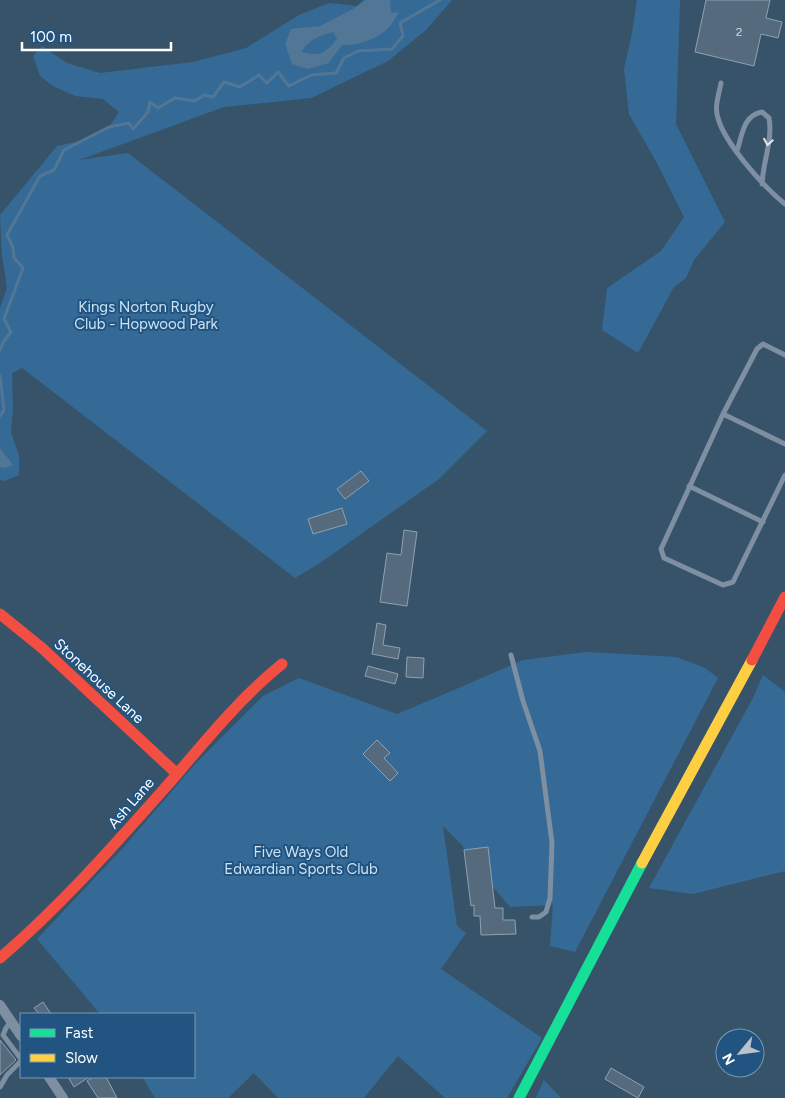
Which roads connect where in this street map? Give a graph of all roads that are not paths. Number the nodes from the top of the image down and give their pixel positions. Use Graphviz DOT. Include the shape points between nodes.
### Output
graph roads {
  1 [pos="721,83"];
  2 [pos="737,151"];
  3 [pos="762,184"];
  4 [pos="785,204"];
  5 [pos="785,356"];
  6 [pos="723,414"];
  7 [pos="785,444"];
  8 [pos="785,475"];
  9 [pos="689,486"];
  10 [pos="763,522"];
  11 [pos="785,597"];
  12 [pos="0,614"];
  13 [pos="512,655"];
  14 [pos="282,664"];
  15 [pos="176,773"];
  16 [pos="532,917"];
  17 [pos="0,958"];
  18 [pos="0,1005"];
  19 [pos="11,1021"];
  20 [pos="20,1034"];
  21 [pos="20,1059"];
  22 [pos="20,1061"];
  23 [pos="50,1078"];
  24 [pos="0,1087"];
  25 [pos="63,1098"];
  26 [pos="519,1098"];
  1 -- 2 [label="lane" via="717,117"];
  2 -- 3 [label="lane"];
  2 -- 3 [label="lane, one-way" via="750,116 762,112 769,118 771,127"];
  3 -- 4 [label="lane"];
  5 -- 6 [label="lane" via="763,344 756,349"];
  6 -- 7 [label="lane"];
  6 -- 9 [label="lane"];
  8 -- 10 [label="lane"];
  9 -- 10 [label="lane"];
  9 -- 10 [label="lane" via="660,549 664,558 723,585 733,582"];
  11 -- 26 [label="main road"];
  12 -- 15 [label="main road, Stonehouse Lane" via="42,648"];
  13 -- 16 [label="lane" via="540,751 552,842 550,898 544,915"];
  14 -- 15 [label="main road, Ash Lane"];
  15 -- 17 [label="main road, Ash Lane" via="88,876 30,934"];
  18 -- 19 [label="street"];
  19 -- 20 [label="street"];
  19 -- 21 [label="lane" via="3,1035"];
  22 -- 24 [label="lane"];
  23 -- 25 [label="street"];
}
